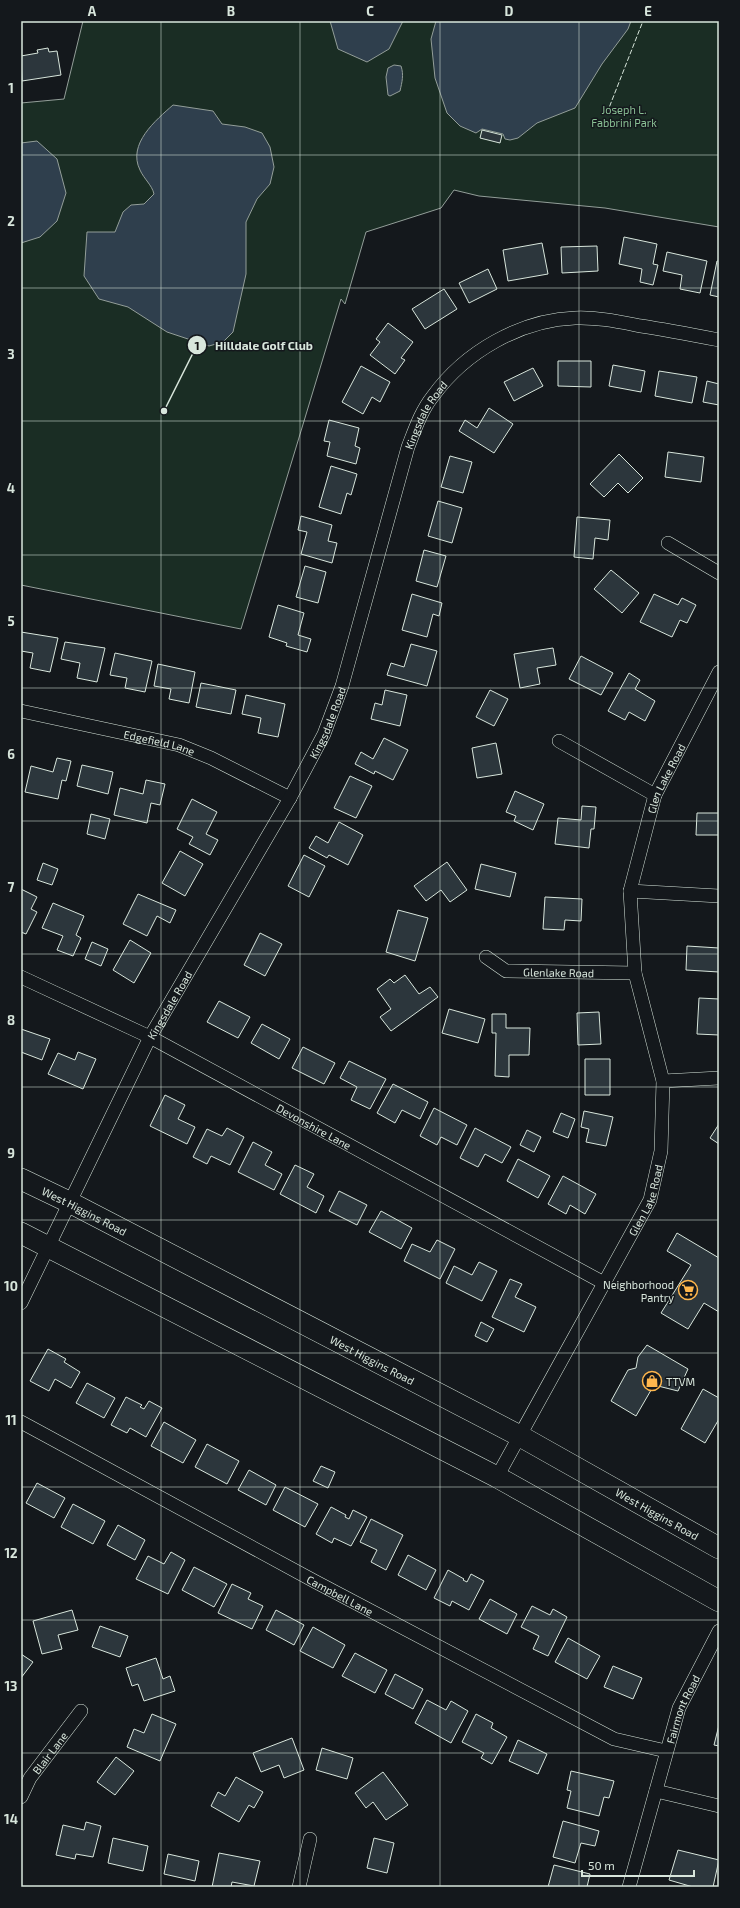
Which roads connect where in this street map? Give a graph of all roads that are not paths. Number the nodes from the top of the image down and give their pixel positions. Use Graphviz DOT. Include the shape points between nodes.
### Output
graph roads {
  1 [pos="719,340"];
  2 [pos="668,543"];
  3 [pos="719,573"];
  4 [pos="719,672"];
  5 [pos="21,711"];
  6 [pos="559,741"];
  7 [pos="655,795"];
  8 [pos="290,798"];
  9 [pos="630,891"];
  10 [pos="719,896"];
  11 [pos="486,957"];
  12 [pos="635,973"];
  13 [pos="21,977"];
  14 [pos="150,1037"];
  15 [pos="719,1078"];
  16 [pos="663,1081"];
  17 [pos="21,1179"];
  18 [pos="71,1203"];
  19 [pos="21,1233"];
  20 [pos="50,1247"];
  21 [pos="604,1283"];
  22 [pos="21,1303"];
  23 [pos="21,1422"];
  24 [pos="520,1436"];
  25 [pos="497,1477"];
  26 [pos="719,1548"];
  27 [pos="719,1601"];
  28 [pos="719,1631"];
  29 [pos="81,1712"];
  30 [pos="666,1751"];
  31 [pos="656,1791"];
  32 [pos="21,1797"];
  33 [pos="719,1806"];
  34 [pos="310,1839"];
  35 [pos="299,1887"];
  36 [pos="629,1887"];
  1 -- 8 [label="street, Kingsdale Road" via="589,318 558,320 531,326 505,336 457,368 425,408 416,425 342,686 324,734"];
  2 -- 3 [label="street"];
  4 -- 7 [label="street, Glen Lake Road"];
  5 -- 8 [label="street, Edgefield Lane" via="179,746 211,758"];
  6 -- 7 [label="street"];
  7 -- 9 [label="street, Glen Lake Road"];
  8 -- 14 [label="street, Kingsdale Road"];
  9 -- 10 [label="street"];
  9 -- 12 [label="street, Glen Lake Road"];
  11 -- 12 [label="street, Glenlake Road" via="506,971"];
  12 -- 16 [label="street, Glen Lake Road"];
  13 -- 14 [label="street, Devonshire Lane"];
  14 -- 18 [label="street, Kingsdale Road"];
  14 -- 21 [label="street, Devonshire Lane"];
  15 -- 16 [label="street"];
  16 -- 21 [label="street, Glen Lake Road" via="661,1151 650,1200"];
  17 -- 18 [label="main road, West Higgins Road"];
  18 -- 20 [label="street, Kingsdale Road"];
  18 -- 24 [label="main road, West Higgins Road"];
  19 -- 20 [label="main road"];
  20 -- 22 [label="street, Kingsdale Road"];
  20 -- 25 [label="main road"];
  21 -- 24 [label="street, Glen Lake Road"];
  23 -- 30 [label="street, Campbell Lane" via="614,1739"];
  24 -- 25 [label="street, Glen Lake Road"];
  24 -- 26 [label="main road, West Higgins Road"];
  25 -- 27 [label="main road"];
  28 -- 30 [label="street, Fairmont Road" via="679,1708"];
  29 -- 32 [label="street, Blair Lane" via="30,1778"];
  30 -- 31 [label="street, Fairmont Road"];
  31 -- 33 [label="street"];
  31 -- 36 [label="street, Fairmont Road"];
  34 -- 35 [label="street"];
}
